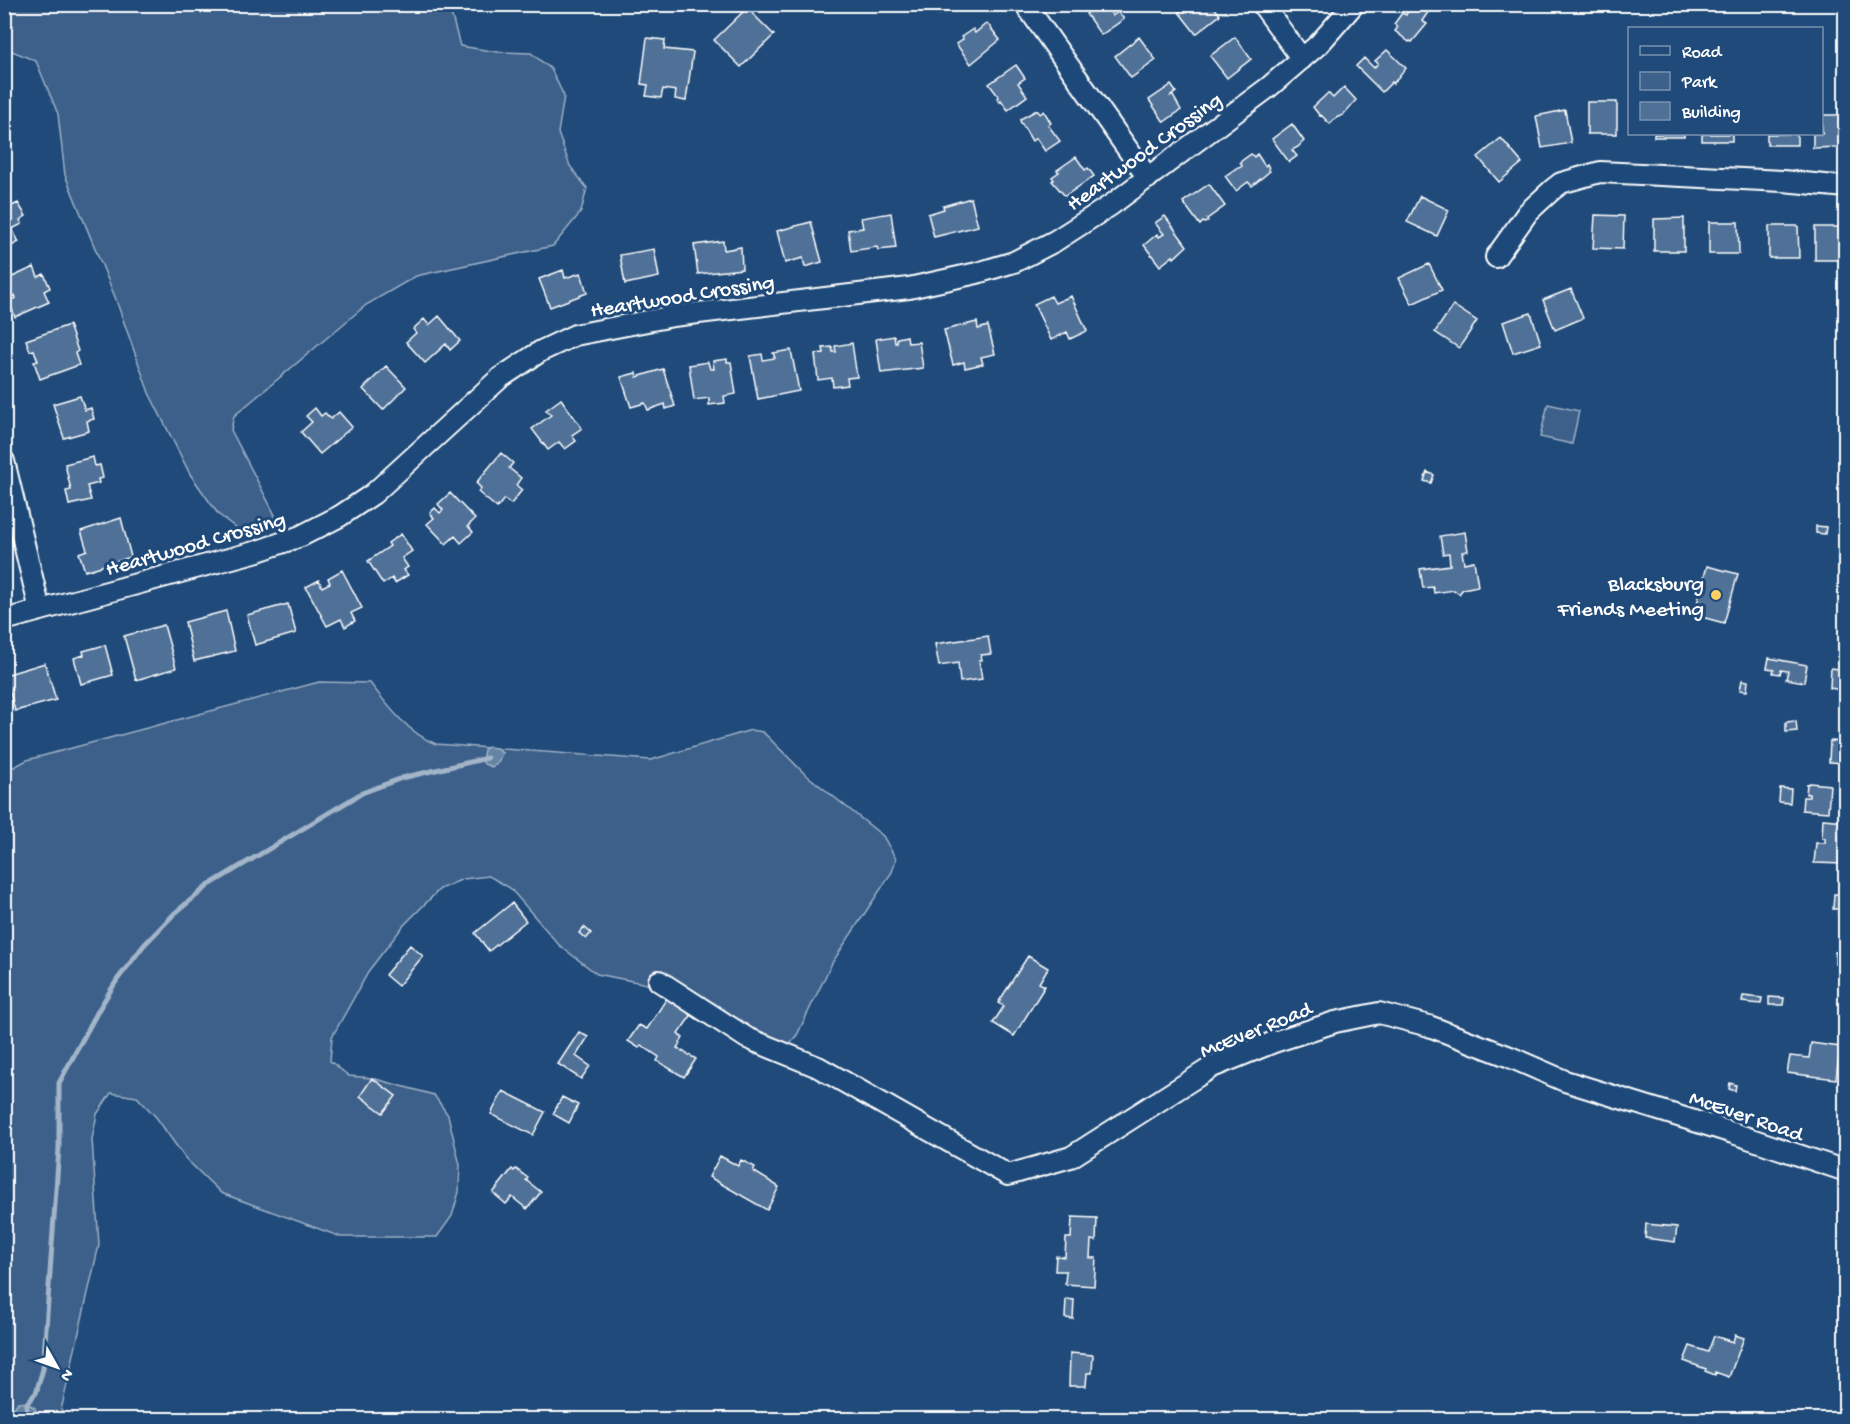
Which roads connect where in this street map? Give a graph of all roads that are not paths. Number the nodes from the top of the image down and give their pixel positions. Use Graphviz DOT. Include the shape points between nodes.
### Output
graph roads {
  1 [pos="1024,4"];
  2 [pos="1262,4"];
  3 [pos="1354,4"];
  4 [pos="1302,60"];
  5 [pos="1148,178"];
  6 [pos="1845,187"];
  7 [pos="1496,257"];
  8 [pos="4,462"];
  9 [pos="40,610"];
  10 [pos="4,620"];
  11 [pos="659,981"];
  12 [pos="1845,1171"];
  1 -- 5 [label="street"];
  2 -- 4 [label="street"];
  3 -- 4 [label="street, Heartwood Crossing"];
  4 -- 5 [label="street, Heartwood Crossing"];
  5 -- 9 [label="street, Heartwood Crossing" via="1056,241 1014,262 977,273 909,288 673,316 575,335 541,351 500,378 374,494 340,516 301,536 258,551"];
  6 -- 7 [label="street" via="1600,172 1561,183 1552,190 1527,212"];
  8 -- 9 [label="street"];
  9 -- 10 [label="street, Heartwood Crossing"];
  11 -- 12 [label="street, McEver Road" via="747,1038 818,1067 1008,1175 1071,1157 1212,1067 1325,1025 1380,1012 1429,1026 1565,1081"];
}
